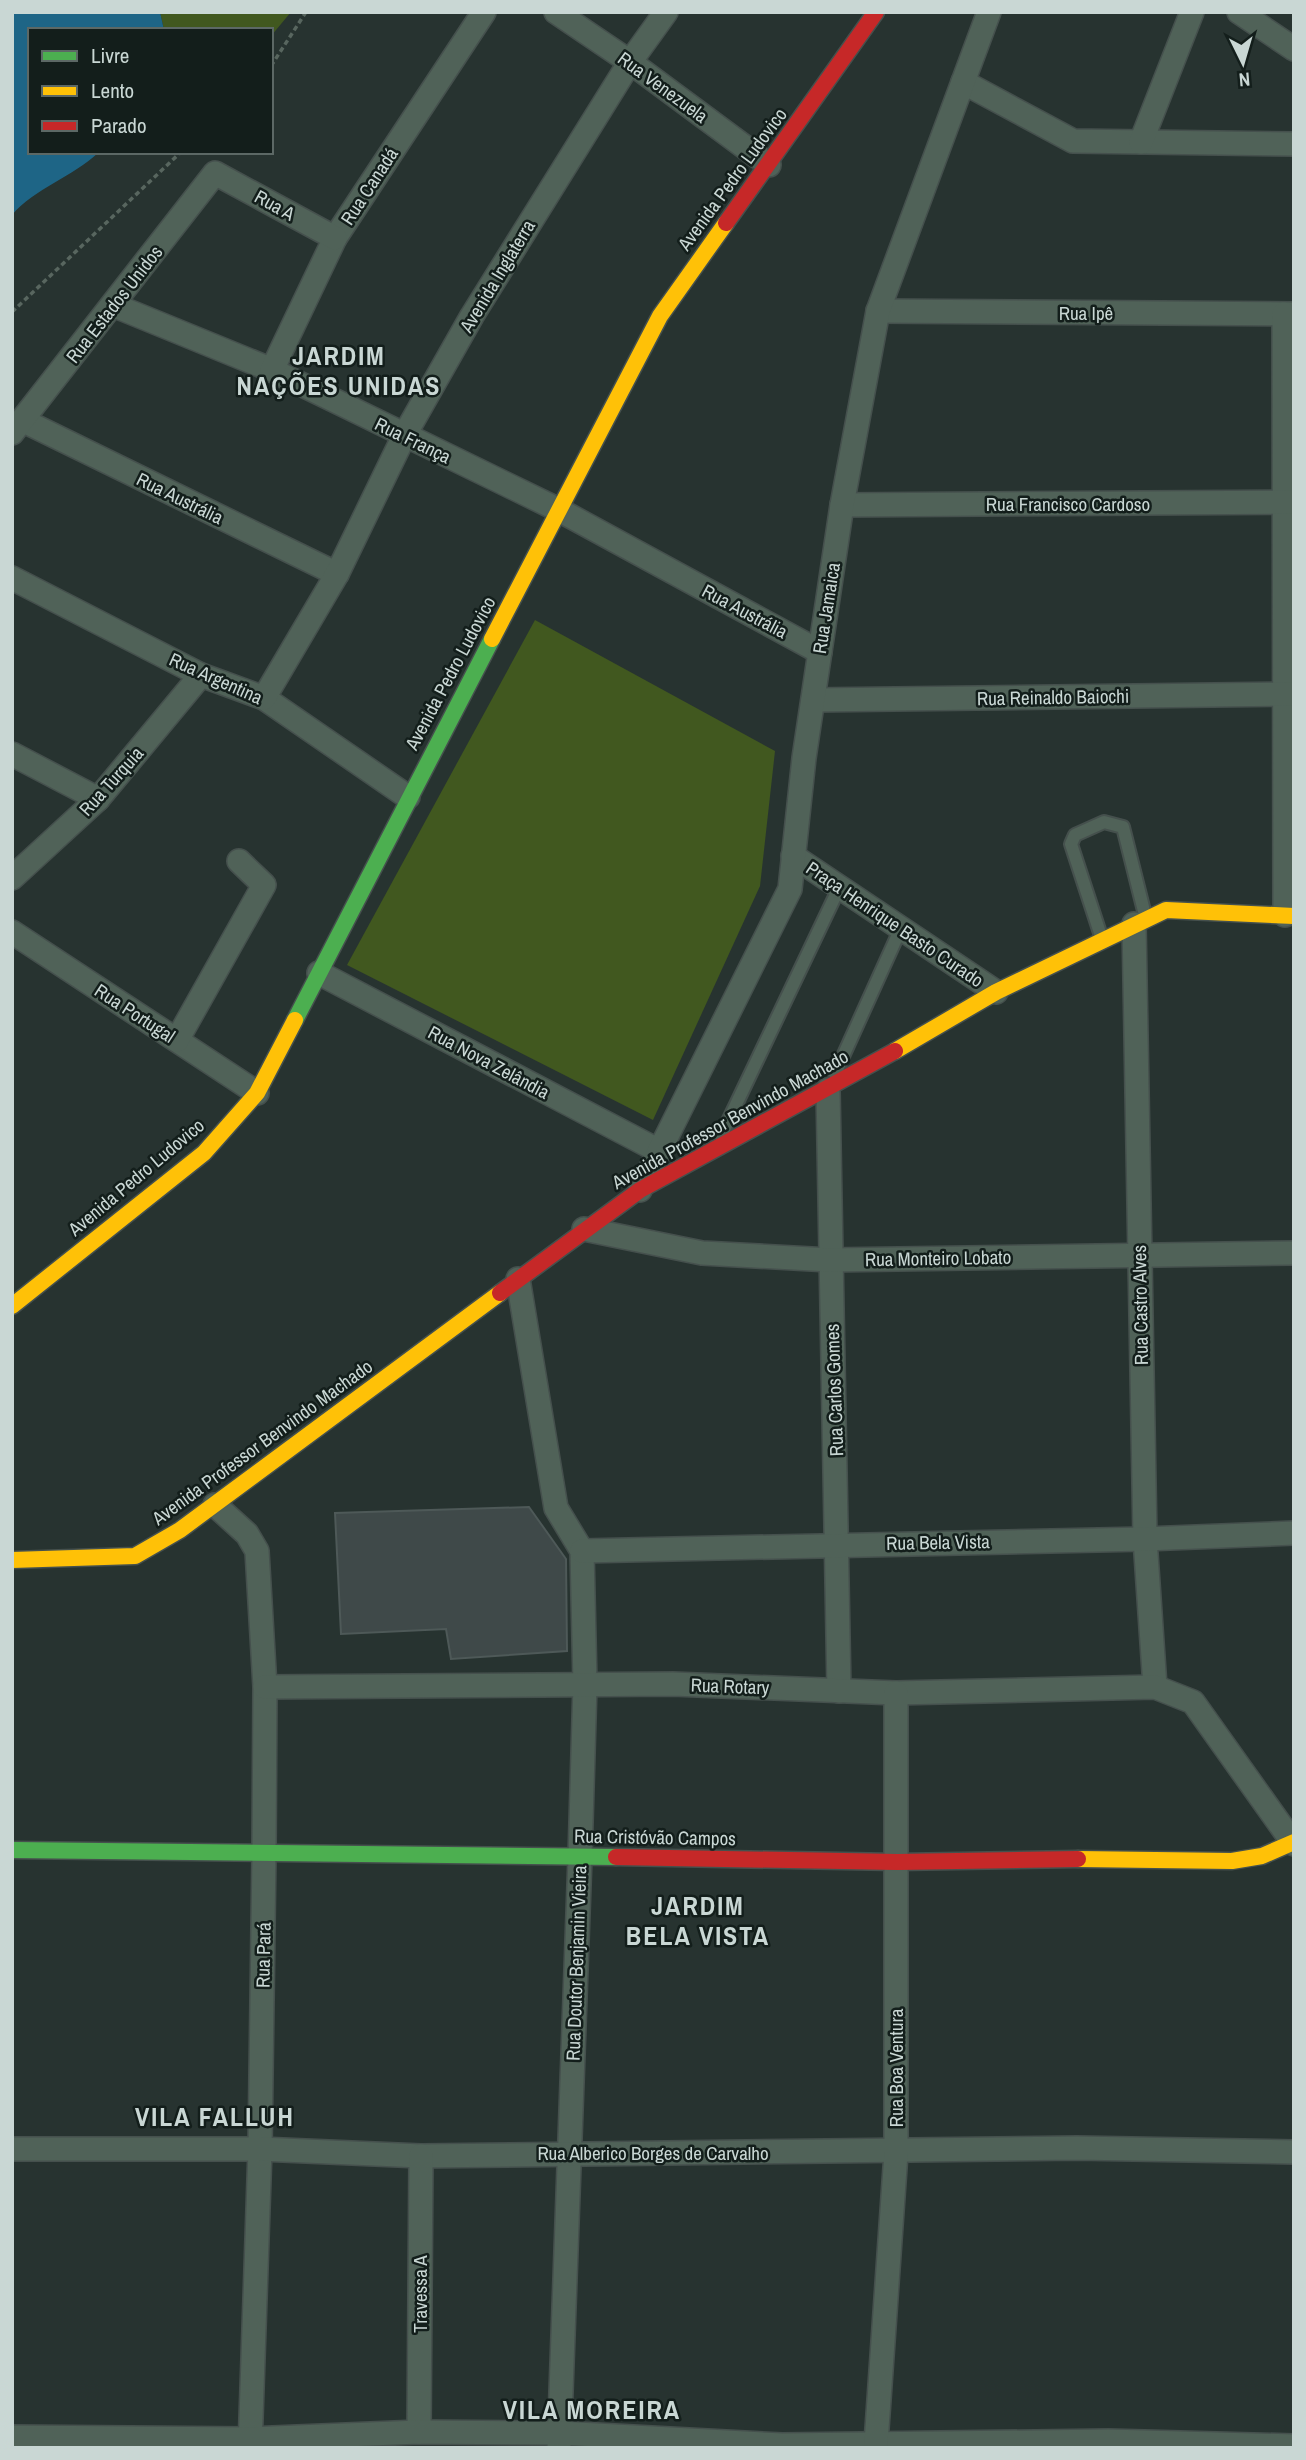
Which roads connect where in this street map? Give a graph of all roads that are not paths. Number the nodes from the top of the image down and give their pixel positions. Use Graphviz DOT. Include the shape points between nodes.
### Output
graph roads {
  1 [pos="484,12"];
  2 [pos="556,12"];
  3 [pos="666,12"];
  4 [pos="876,12"];
  5 [pos="989,12"];
  6 [pos="1192,12"];
  7 [pos="1239,12"];
  8 [pos="1294,49"];
  9 [pos="630,62"];
  10 [pos="963,82"];
  11 [pos="1141,142"];
  12 [pos="1294,144"];
  13 [pos="769,165"];
  14 [pos="215,173"];
  15 [pos="335,238"];
  16 [pos="113,305"];
  17 [pos="878,311"];
  18 [pos="1289,314"];
  19 [pos="272,370"];
  20 [pos="18,427"];
  21 [pos="404,436"];
  22 [pos="1289,502"];
  23 [pos="842,505"];
  24 [pos="559,510"];
  25 [pos="337,574"];
  26 [pos="12,578"];
  27 [pos="820,652"];
  28 [pos="201,675"];
  29 [pos="1289,694"];
  30 [pos="264,698"];
  31 [pos="813,700"];
  32 [pos="12,754"];
  33 [pos="408,797"];
  34 [pos="98,799"];
  35 [pos="793,856"];
  36 [pos="239,862"];
  37 [pos="12,878"];
  38 [pos="840,887"];
  39 [pos="1290,916"];
  40 [pos="1140,921"];
  41 [pos="901,928"];
  42 [pos="12,932"];
  43 [pos="1102,939"];
  44 [pos="319,973"];
  45 [pos="996,992"];
  46 [pos="177,1040"];
  47 [pos="828,1090"];
  48 [pos="257,1094"];
  49 [pos="715,1150"];
  50 [pos="659,1151"];
  51 [pos="640,1189"];
  52 [pos="584,1229"];
  53 [pos="1294,1252"];
  54 [pos="1139,1256"];
  55 [pos="830,1260"];
  56 [pos="518,1279"];
  57 [pos="12,1306"];
  58 [pos="215,1504"];
  59 [pos="1294,1533"];
  60 [pos="1145,1539"];
  61 [pos="838,1544"];
  62 [pos="582,1551"];
  63 [pos="12,1560"];
  64 [pos="584,1684"];
  65 [pos="265,1687"];
  66 [pos="1155,1687"];
  67 [pos="839,1691"];
  68 [pos="896,1693"];
  69 [pos="1293,1843"];
  70 [pos="12,1850"];
  71 [pos="264,1853"];
  72 [pos="580,1857"];
  73 [pos="897,1862"];
  74 [pos="12,2149"];
  75 [pos="260,2149"];
  76 [pos="569,2152"];
  77 [pos="896,2152"];
  78 [pos="1294,2152"];
  79 [pos="421,2156"];
  80 [pos="419,2432"];
  81 [pos="250,2436"];
  82 [pos="12,2437"];
  83 [pos="559,2440"];
  84 [pos="876,2443"];
  85 [pos="1294,2446"];
  1 -- 15 [label="street, Rua Canadá"];
  2 -- 9 [label="street, Rua Venezuela"];
  3 -- 9 [label="street, Avenida Inglaterra"];
  4 -- 13 [label="main road, Avenida Pedro Ludovico"];
  5 -- 10 [label="street, Rua Jamaica"];
  6 -- 11 [label="street"];
  7 -- 8 [label="street"];
  9 -- 13 [label="street, Rua Venezuela"];
  9 -- 21 [label="street, Avenida Inglaterra" via="472,316"];
  10 -- 11 [label="street" via="1073,141"];
  10 -- 17 [label="street, Rua Jamaica"];
  11 -- 12 [label="street"];
  13 -- 24 [label="main road, Avenida Pedro Ludovico" via="660,316"];
  14 -- 15 [label="street, Rua A"];
  14 -- 16 [label="street, Rua Estados Unidos"];
  15 -- 19 [label="street, Rua Canadá"];
  16 -- 19 [label="street, Rua França"];
  16 -- 20 [label="street, Rua Estados Unidos"];
  17 -- 18 [label="street, Rua Ipê"];
  17 -- 23 [label="street, Rua Jamaica"];
  18 -- 22 [label="street"];
  19 -- 21 [label="street, Rua França"];
  20 -- 25 [label="street, Rua Austrália"];
  21 -- 24 [label="street, Rua França"];
  21 -- 25 [label="street, Avenida Inglaterra"];
  22 -- 23 [label="street, Rua Francisco Cardoso"];
  22 -- 29 [label="street"];
  23 -- 27 [label="street, Rua Jamaica"];
  24 -- 27 [label="street, Rua Austrália"];
  24 -- 33 [label="main road, Avenida Pedro Ludovico"];
  25 -- 30 [label="street, Avenida Inglaterra"];
  26 -- 28 [label="street, Rua Argentina"];
  27 -- 31 [label="street, Rua Jamaica"];
  28 -- 30 [label="street, Rua Argentina"];
  28 -- 34 [label="street, Rua Turquia"];
  29 -- 31 [label="street, Rua Reinaldo Baiochi"];
  29 -- 39 [label="street"];
  30 -- 33 [label="street, Rua Argentina"];
  31 -- 35 [label="street, Rua Jamaica"];
  32 -- 34 [label="street"];
  33 -- 44 [label="main road, Avenida Pedro Ludovico"];
  34 -- 37 [label="street, Rua Turquia"];
  35 -- 38 [label="street, Praça Henrique Basto Curado"];
  35 -- 50 [label="street, Rua Jamaica" via="790,890"];
  36 -- 46 [label="street" via="264,884"];
  38 -- 41 [label="street, Praça Henrique Basto Curado"];
  38 -- 49 [label="lane"];
  39 -- 40 [label="main road, Avenida Professor Benvindo Machado" via="1166,910"];
  40 -- 43 [label="main road, Avenida Professor Benvindo Machado"];
  40 -- 43 [label="lane" via="1123,827 1104,822 1075,835 1071,844"];
  40 -- 54 [label="street, Rua Castro Alves"];
  41 -- 45 [label="street, Praça Henrique Basto Curado"];
  41 -- 47 [label="lane"];
  42 -- 46 [label="street, Rua Portugal"];
  43 -- 45 [label="main road, Avenida Professor Benvindo Machado"];
  44 -- 48 [label="main road, Avenida Pedro Ludovico"];
  44 -- 50 [label="street, Rua Nova Zelândia"];
  45 -- 47 [label="main road, Avenida Professor Benvindo Machado"];
  46 -- 48 [label="street, Rua Portugal"];
  47 -- 49 [label="main road, Avenida Professor Benvindo Machado"];
  47 -- 55 [label="street, Rua Carlos Gomes"];
  48 -- 57 [label="main road, Avenida Pedro Ludovico" via="204,1153"];
  49 -- 51 [label="main road, Avenida Professor Benvindo Machado"];
  50 -- 51 [label="street, Rua Jamaica"];
  51 -- 52 [label="main road, Avenida Professor Benvindo Machado"];
  52 -- 55 [label="street, Rua Monteiro Lobato" via="702,1254"];
  52 -- 56 [label="main road, Avenida Professor Benvindo Machado"];
  53 -- 54 [label="street, Rua Monteiro Lobato"];
  54 -- 55 [label="street, Rua Monteiro Lobato"];
  54 -- 60 [label="street, Rua Castro Alves"];
  55 -- 61 [label="street, Rua Carlos Gomes"];
  56 -- 58 [label="main road, Avenida Professor Benvindo Machado"];
  56 -- 62 [label="street" via="556,1508"];
  58 -- 63 [label="main road, Avenida Professor Benvindo Machado" via="135,1556"];
  58 -- 65 [label="street, Rua Pará" via="247,1534 257,1551"];
  59 -- 60 [label="street, Rua Bela Vista"];
  60 -- 61 [label="street, Rua Bela Vista"];
  60 -- 66 [label="street, Rua Castro Alves"];
  61 -- 62 [label="street, Rua Bela Vista"];
  61 -- 67 [label="street, Rua Carlos Gomes"];
  62 -- 64 [label="street, Rua Doutor Benjamin Vieira"];
  64 -- 65 [label="street, Rua Rotary"];
  64 -- 67 [label="street, Rua Rotary"];
  64 -- 72 [label="street, Rua Doutor Benjamin Vieira"];
  65 -- 71 [label="street, Rua Pará"];
  66 -- 68 [label="street, Rua Rotary"];
  66 -- 69 [label="street, Rua Rotary" via="1193,1702"];
  67 -- 68 [label="street, Rua Rotary"];
  68 -- 73 [label="street, Rua Boa Ventura"];
  69 -- 73 [label="main road, Rua Cristóvão Campos" via="1262,1856 1232,1861 1000,1858"];
  70 -- 71 [label="main road, Rua Cristóvão Campos"];
  71 -- 72 [label="main road, Rua Cristóvão Campos"];
  71 -- 75 [label="street, Rua Pará"];
  72 -- 73 [label="main road, Rua Cristóvão Campos"];
  72 -- 76 [label="street, Rua Doutor Benjamin Vieira"];
  73 -- 77 [label="street, Rua Boa Ventura"];
  74 -- 75 [label="street, Rua Alberico Borges de Carvalho"];
  75 -- 79 [label="street, Rua Alberico Borges de Carvalho"];
  75 -- 81 [label="street, Rua Pará"];
  76 -- 77 [label="street, Rua Alberico Borges de Carvalho"];
  76 -- 79 [label="street, Rua Alberico Borges de Carvalho"];
  76 -- 83 [label="street, Rua Doutor Benjamin Vieira"];
  77 -- 78 [label="street, Rua Alberico Borges de Carvalho" via="1077,2148"];
  77 -- 84 [label="street, Rua Boa Ventura"];
  79 -- 80 [label="street, Travessa A"];
  80 -- 81 [label="street"];
  80 -- 83 [label="street"];
  81 -- 82 [label="street"];
  83 -- 84 [label="street"];
  84 -- 85 [label="street" via="1108,2441"];
}
